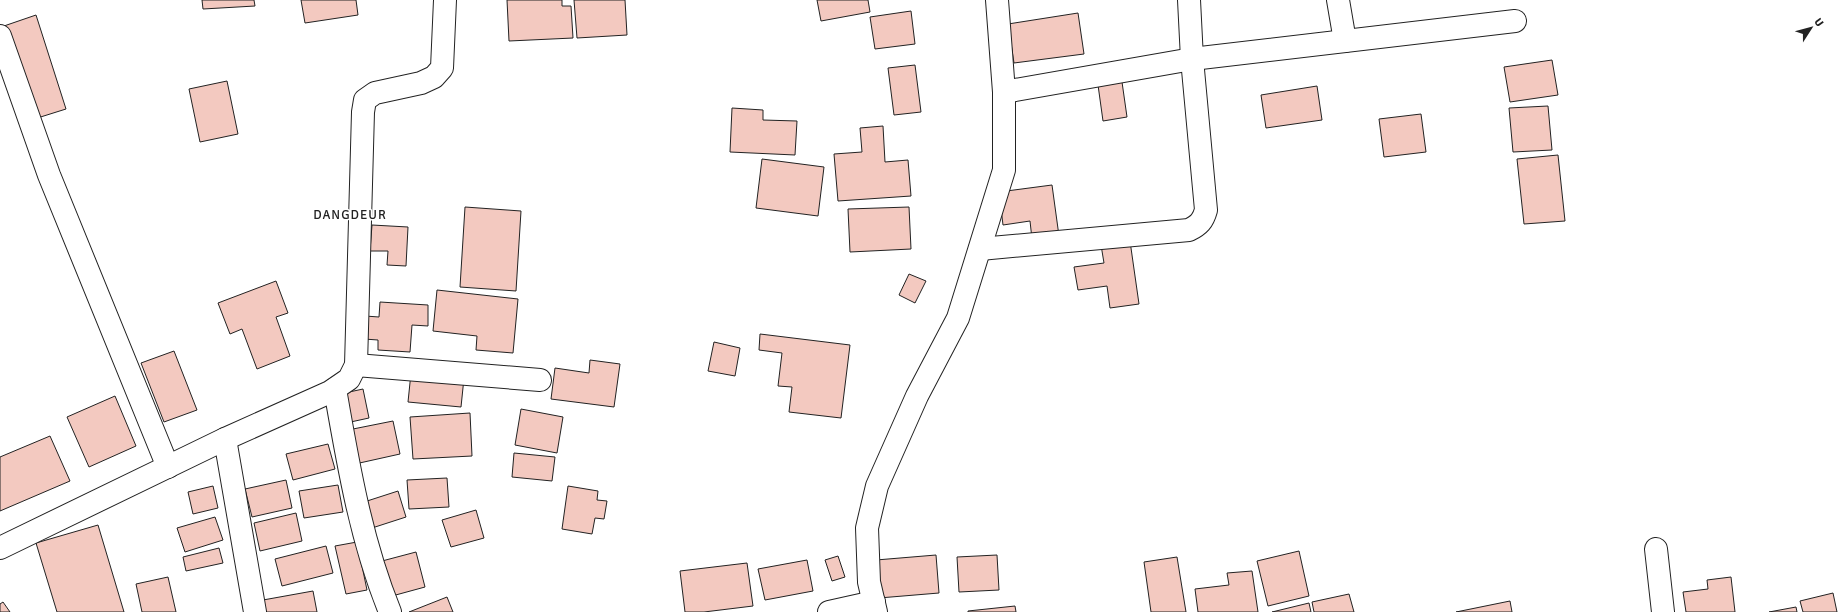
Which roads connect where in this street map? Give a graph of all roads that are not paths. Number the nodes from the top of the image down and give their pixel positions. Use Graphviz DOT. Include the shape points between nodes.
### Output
graph roads {
  1 [pos="445,0"];
  2 [pos="997,0"];
  3 [pos="1188,0"];
  4 [pos="1338,0"];
  5 [pos="1515,21"];
  6 [pos="0,36"];
  7 [pos="1345,41"];
  8 [pos="1192,59"];
  9 [pos="1004,92"];
  10 [pos="980,249"];
  11 [pos="356,365"];
  12 [pos="540,380"];
  13 [pos="335,389"];
  14 [pos="225,439"];
  15 [pos="168,467"];
  16 [pos="0,548"];
  17 [pos="1656,549"];
  18 [pos="875,607"];
  19 [pos="255,612"];
  20 [pos="390,612"];
  21 [pos="829,612"];
  22 [pos="1663,612"];
  1 -- 11 [label="street" via="442,68 434,77 421,83 375,93 365,100"];
  2 -- 9 [label="street"];
  3 -- 8 [label="street"];
  4 -- 7 [label="street"];
  5 -- 7 [label="street"];
  6 -- 15 [label="street" via="48,175"];
  7 -- 8 [label="street"];
  8 -- 9 [label="street"];
  8 -- 10 [label="street" via="1206,210 1204,219 1198,225 1189,230"];
  9 -- 10 [label="street" via="1004,170"];
  10 -- 18 [label="street" via="958,318 917,396 877,486 867,528 869,582"];
  11 -- 12 [label="street"];
  11 -- 13 [label="street" via="348,379"];
  13 -- 14 [label="street"];
  13 -- 20 [label="street" via="346,456 376,576"];
  14 -- 15 [label="street"];
  14 -- 19 [label="street"];
  15 -- 16 [label="street"];
  17 -- 22 [label="street"];
  18 -- 21 [label="street"];
}
